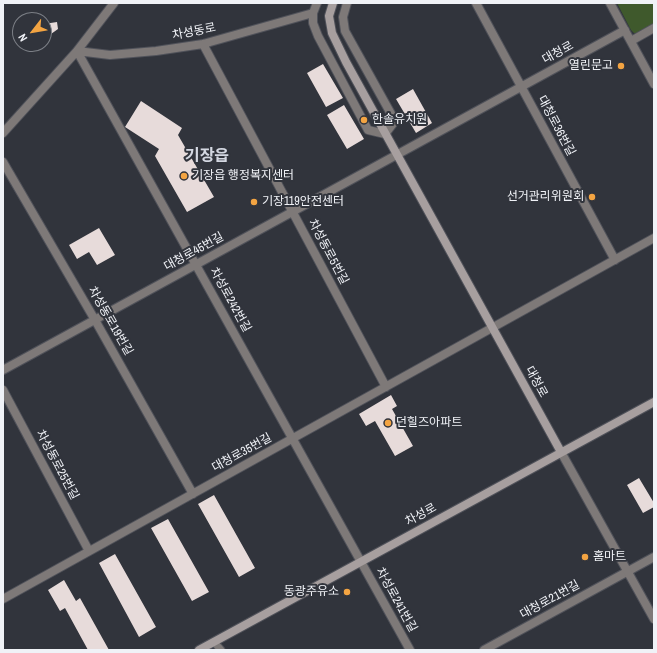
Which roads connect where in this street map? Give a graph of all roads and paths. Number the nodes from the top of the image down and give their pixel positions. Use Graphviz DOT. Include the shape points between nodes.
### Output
graph roads {
  1 [pos="114,3"];
  2 [pos="316,3"];
  3 [pos="333,3"];
  4 [pos="347,3"];
  5 [pos="476,3"];
  6 [pos="610,3"];
  7 [pos="313,13"];
  8 [pos="654,28"];
  9 [pos="625,30"];
  10 [pos="631,41"];
  11 [pos="203,44"];
  12 [pos="77,51"];
  13 [pos="654,84"];
  14 [pos="521,87"];
  15 [pos="3,133"];
  16 [pos="386,134"];
  17 [pos="397,156"];
  18 [pos="3,162"];
  19 [pos="293,212"];
  20 [pos="654,238"];
  21 [pos="615,260"];
  22 [pos="197,264"];
  23 [pos="95,320"];
  24 [pos="492,328"];
  25 [pos="3,370"];
  26 [pos="386,387"];
  27 [pos="3,390"];
  28 [pos="654,402"];
  29 [pos="293,438"];
  30 [pos="561,452"];
  31 [pos="193,494"];
  32 [pos="89,551"];
  33 [pos="654,557"];
  34 [pos="361,561"];
  35 [pos="628,572"];
  36 [pos="3,599"];
  37 [pos="654,619"];
  38 [pos="214,642"];
  39 [pos="199,650"];
  40 [pos="221,650"];
  41 [pos="410,650"];
  42 [pos="484,650"];
  1 -- 12 [label="street"];
  2 -- 7 [label="street"];
  3 -- 16 [label="main road, 대청로" via="328,16 332,33"];
  4 -- 16 [label="street" via="343,17 345,31 395,121"];
  5 -- 14 [label="street, 대청로36번길"];
  6 -- 9 [label="street"];
  7 -- 11 [label="street, 차성동로"];
  7 -- 16 [label="street" via="318,36 368,130"];
  8 -- 10 [label="street"];
  9 -- 10 [label="street"];
  9 -- 14 [label="street, 대청로"];
  10 -- 13 [label="street"];
  11 -- 12 [label="street, 차성동로" via="110,55"];
  11 -- 19 [label="street, 차성동로5번길"];
  12 -- 15 [label="street"];
  12 -- 22 [label="street, 차성로242번길"];
  14 -- 17 [label="street, 대청로"];
  14 -- 21 [label="street, 대청로36번길"];
  16 -- 17 [label="main road, 대청로"];
  17 -- 19 [label="street, 대청로45번길"];
  17 -- 24 [label="main road, 대청로"];
  18 -- 23 [label="street, 차성동로19번길"];
  19 -- 22 [label="street, 대청로45번길"];
  19 -- 26 [label="street, 차성동로5번길"];
  20 -- 21 [label="street"];
  21 -- 24 [label="street"];
  22 -- 23 [label="street, 대청로45번길"];
  22 -- 29 [label="street, 차성로242번길"];
  23 -- 25 [label="street, 대청로45번길"];
  23 -- 31 [label="street, 차성동로19번길"];
  24 -- 26 [label="street, 대청로35번길"];
  24 -- 30 [label="main road, 대청로"];
  26 -- 29 [label="street, 대청로35번길"];
  27 -- 32 [label="street, 차성동로25번길"];
  28 -- 30 [label="main road, 차성로"];
  29 -- 31 [label="street, 대청로35번길"];
  29 -- 34 [label="street, 차성로242번길"];
  30 -- 34 [label="main road, 차성로"];
  30 -- 35 [label="street, 대청로"];
  31 -- 32 [label="street, 대청로35번길"];
  32 -- 36 [label="street, 대청로35번길"];
  33 -- 35 [label="street, 대청로21번길"];
  34 -- 38 [label="main road, 차성로"];
  34 -- 41 [label="street, 차성로241번길"];
  35 -- 37 [label="street, 대청로"];
  35 -- 42 [label="street, 대청로21번길"];
  38 -- 39 [label="main road, 차성로"];
  38 -- 40 [label="lane"];
}
